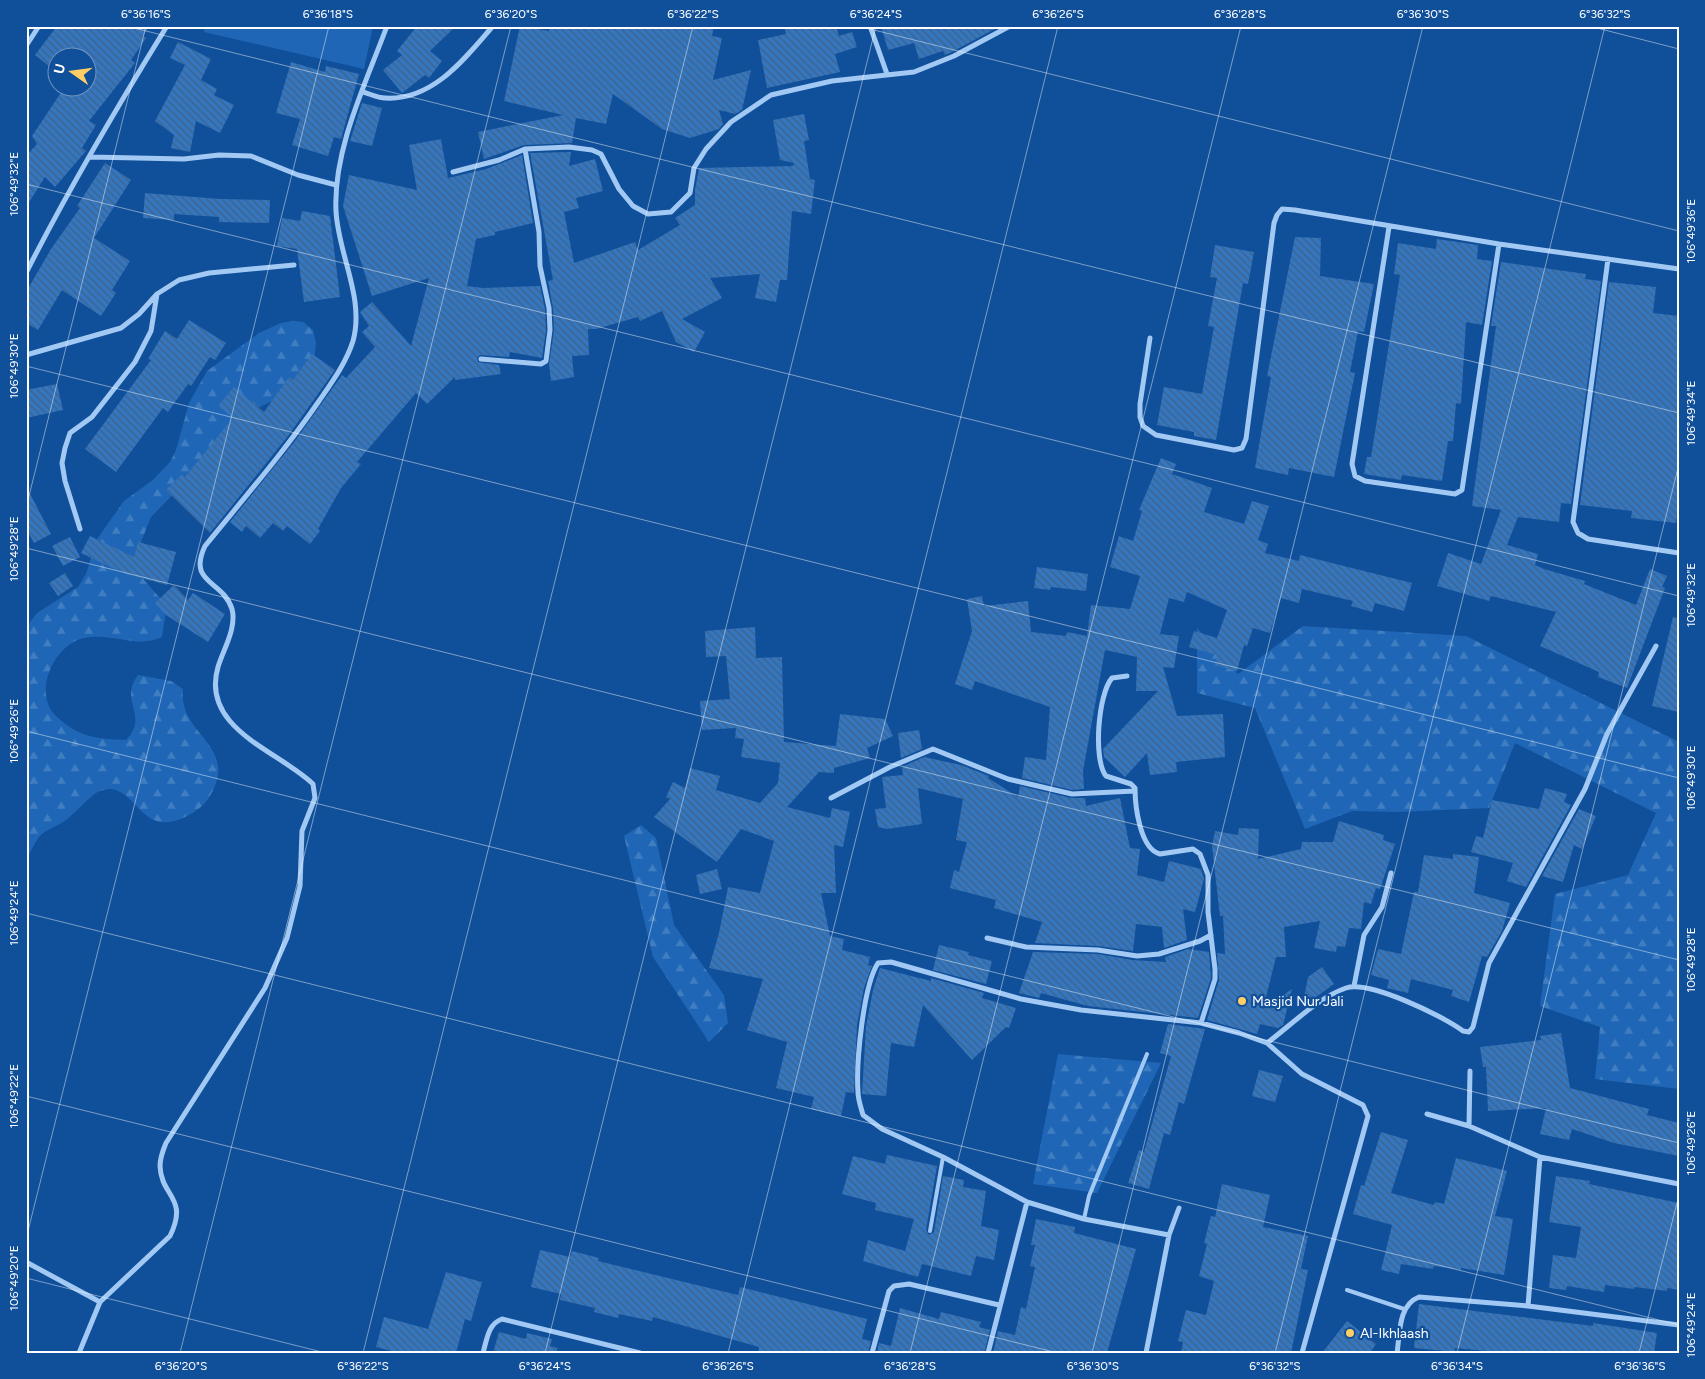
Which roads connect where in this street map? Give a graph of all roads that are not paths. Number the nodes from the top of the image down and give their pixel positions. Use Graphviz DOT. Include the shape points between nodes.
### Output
graph roads {
  1 [pos="38,26"];
  2 [pos="167,26"];
  3 [pos="387,26"];
  4 [pos="493,26"];
  5 [pos="870,26"];
  6 [pos="1010,26"];
  7 [pos="26,46"];
  8 [pos="887,74"];
  9 [pos="363,92"];
  10 [pos="524,149"];
  11 [pos="90,157"];
  12 [pos="453,172"];
  13 [pos="336,185"];
  14 [pos="1389,227"];
  15 [pos="1499,244"];
  16 [pos="1608,259"];
  17 [pos="294,265"];
  18 [pos="1679,269"];
  19 [pos="26,273"];
  20 [pos="157,294"];
  21 [pos="1150,338"];
  22 [pos="26,355"];
  23 [pos="481,359"];
  24 [pos="80,529"];
  25 [pos="1679,553"];
  26 [pos="1656,646"];
  27 [pos="1127,676"];
  28 [pos="1135,791"];
  29 [pos="831,798"];
  30 [pos="1391,873"];
  31 [pos="1210,935"];
  32 [pos="987,938"];
  33 [pos="1354,986"];
  34 [pos="1201,1023"];
  35 [pos="1267,1043"];
  36 [pos="1146,1054"];
  37 [pos="1470,1071"];
  38 [pos="1427,1114"];
  39 [pos="1469,1126"];
  40 [pos="943,1157"];
  41 [pos="1540,1157"];
  42 [pos="1679,1184"];
  43 [pos="1027,1202"];
  44 [pos="1179,1208"];
  45 [pos="1084,1219"];
  46 [pos="930,1231"];
  47 [pos="1169,1235"];
  48 [pos="26,1262"];
  49 [pos="1348,1290"];
  50 [pos="100,1302"];
  51 [pos="999,1305"];
  52 [pos="1528,1306"];
  53 [pos="1404,1309"];
  54 [pos="1679,1325"];
  55 [pos="80,1353"];
  56 [pos="483,1353"];
  57 [pos="640,1353"];
  58 [pos="872,1353"];
  59 [pos="988,1353"];
  60 [pos="1146,1353"];
  61 [pos="1302,1353"];
  62 [pos="1397,1353"];
  1 -- 7 [label="street"];
  2 -- 11 [label="street"];
  3 -- 9 [label="street"];
  4 -- 9 [label="street" via="436,85 409,95 385,98"];
  5 -- 8 [label="street"];
  6 -- 8 [label="street" via="954,56 914,72"];
  8 -- 10 [label="street" via="832,81 771,95 731,122 706,149 694,168 690,193 671,212 648,214 633,206 597,152 569,147"];
  9 -- 13 [label="street" via="343,149"];
  10 -- 12 [label="street" via="500,160"];
  10 -- 23 [label="street" via="549,308 549,351 546,362 541,364"];
  11 -- 13 [label="street" via="184,159 251,156 298,175"];
  11 -- 19 [label="street" via="67,193"];
  13 -- 50 [label="street" via="339,237 355,300 353,341 344,361 297,434 205,546 198,559 204,577 225,596 232,609 215,695 237,730 301,772 313,784 315,798 302,831 300,886 287,938 265,988 166,1143 161,1156 162,1178 176,1204 176,1224 170,1236"];
  14 -- 15 [label="street"];
  14 -- 15 [label="street" via="1352,464 1355,476 1365,480 1455,494 1461,492 1464,485"];
  14 -- 21 [label="street" via="1295,210 1279,212 1274,223 1246,439 1240,449 1228,450 1156,435 1145,429 1140,417 1140,404"];
  15 -- 16 [label="street"];
  16 -- 18 [label="street"];
  16 -- 25 [label="street" via="1573,522 1578,533 1588,538"];
  17 -- 20 [label="street" via="179,280"];
  20 -- 22 [label="street" via="121,328"];
  20 -- 24 [label="street" via="151,332 135,362 92,416 70,434 65,448 62,463 64,481"];
  26 -- 33 [label="street" via="1607,734 1585,789 1489,963 1473,1027 1463,1032 1430,1011"];
  27 -- 28 [label="street" via="1112,678 1104,695 1099,764 1106,776 1131,784"];
  28 -- 29 [label="street" via="1072,794 1008,778 933,749"];
  28 -- 31 [label="street" via="1140,827 1146,844 1155,853 1192,849 1200,854 1209,882"];
  30 -- 33 [label="street" via="1382,906 1364,935"];
  31 -- 32 [label="street" via="1178,949 1137,956 1098,950 1026,947"];
  31 -- 34 [label="street" via="1215,979"];
  33 -- 35 [label="street" via="1333,994"];
  34 -- 35 [label="street"];
  34 -- 40 [label="street" via="1021,999 891,962 878,963 870,982 863,1021 858,1092 863,1115 882,1129"];
  35 -- 61 [label="street" via="1302,1074 1359,1102 1368,1116"];
  36 -- 45 [label="lane" via="1088,1196"];
  37 -- 39 [label="street"];
  38 -- 39 [label="street"];
  39 -- 41 [label="street"];
  40 -- 43 [label="street"];
  40 -- 46 [label="lane"];
  41 -- 42 [label="street"];
  41 -- 52 [label="street"];
  43 -- 45 [label="street"];
  43 -- 51 [label="street"];
  44 -- 47 [label="street"];
  45 -- 47 [label="street"];
  47 -- 60 [label="street"];
  48 -- 50 [label="street"];
  49 -- 53 [label="lane"];
  50 -- 55 [label="street"];
  51 -- 58 [label="street" via="909,1284 894,1286 889,1291"];
  51 -- 59 [label="street"];
  52 -- 53 [label="street" via="1419,1297"];
  52 -- 54 [label="street"];
  53 -- 62 [label="street"];
  56 -- 57 [label="street" via="490,1328 502,1319"];
}
